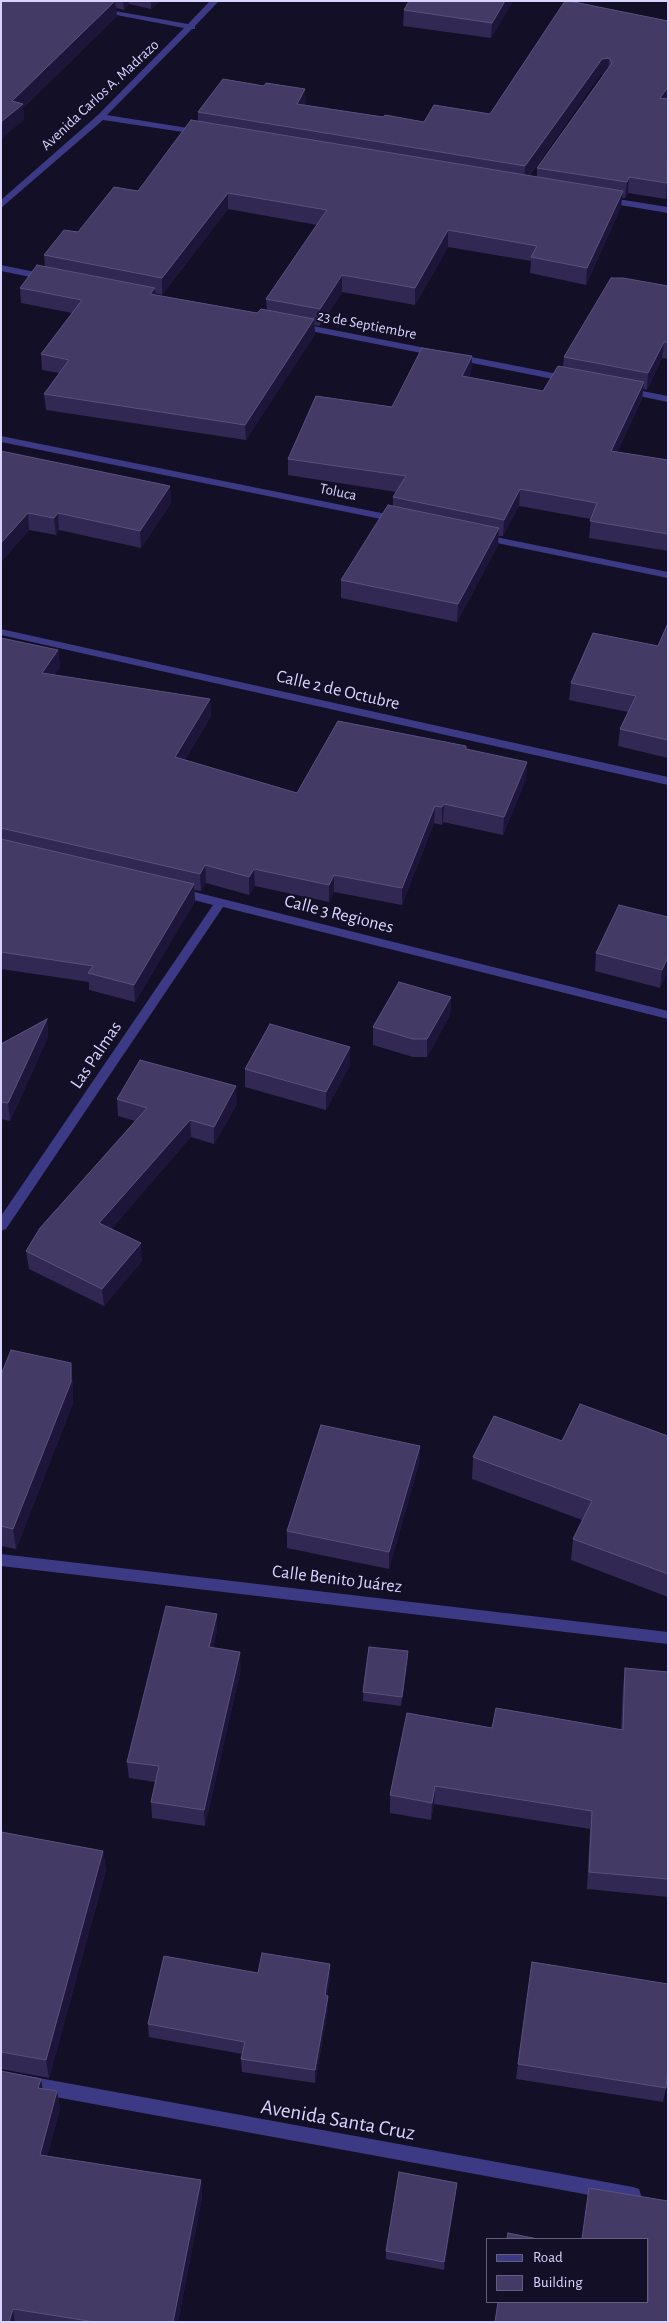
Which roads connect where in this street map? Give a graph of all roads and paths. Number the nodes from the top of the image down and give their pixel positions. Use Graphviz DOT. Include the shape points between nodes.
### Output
graph roads {
  1 [pos="215,1"];
  2 [pos="95,9"];
  3 [pos="192,27"];
  4 [pos="102,116"];
  5 [pos="208,134"];
  6 [pos="593,198"];
  7 [pos="1,205"];
  8 [pos="668,210"];
  9 [pos="1,268"];
  10 [pos="60,280"];
  11 [pos="286,324"];
  12 [pos="580,382"];
  13 [pos="619,389"];
  14 [pos="668,399"];
  15 [pos="1,438"];
  16 [pos="407,522"];
  17 [pos="474,536"];
  18 [pos="668,575"];
  19 [pos="1,632"];
  20 [pos="668,782"];
  21 [pos="163,889"];
  22 [pos="221,902"];
  23 [pos="668,1016"];
  24 [pos="1,1226"];
  25 [pos="1,1560"];
  26 [pos="668,1638"];
  27 [pos="1,2079"];
  28 [pos="648,2198"];
  1 -- 3 [label="street, Avenida Carlos A. Madrazo"];
  2 -- 3 [label="street"];
  3 -- 4 [label="street, Avenida Carlos A. Madrazo"];
  4 -- 5 [label="street"];
  4 -- 7 [label="street, Avenida Carlos A. Madrazo"];
  6 -- 8 [label="street"];
  9 -- 10 [label="street"];
  11 -- 12 [label="street, 23 de Septiembre"];
  13 -- 14 [label="street"];
  15 -- 16 [label="street, Toluca"];
  17 -- 18 [label="street"];
  19 -- 20 [label="street, Calle 2 de Octubre"];
  21 -- 22 [label="street, Calle 3 Regiones"];
  22 -- 23 [label="street, Calle 3 Regiones"];
  22 -- 24 [label="street, Las Palmas"];
  25 -- 26 [label="street, Calle Benito Juárez"];
  27 -- 28 [label="street, Avenida Santa Cruz"];
}
